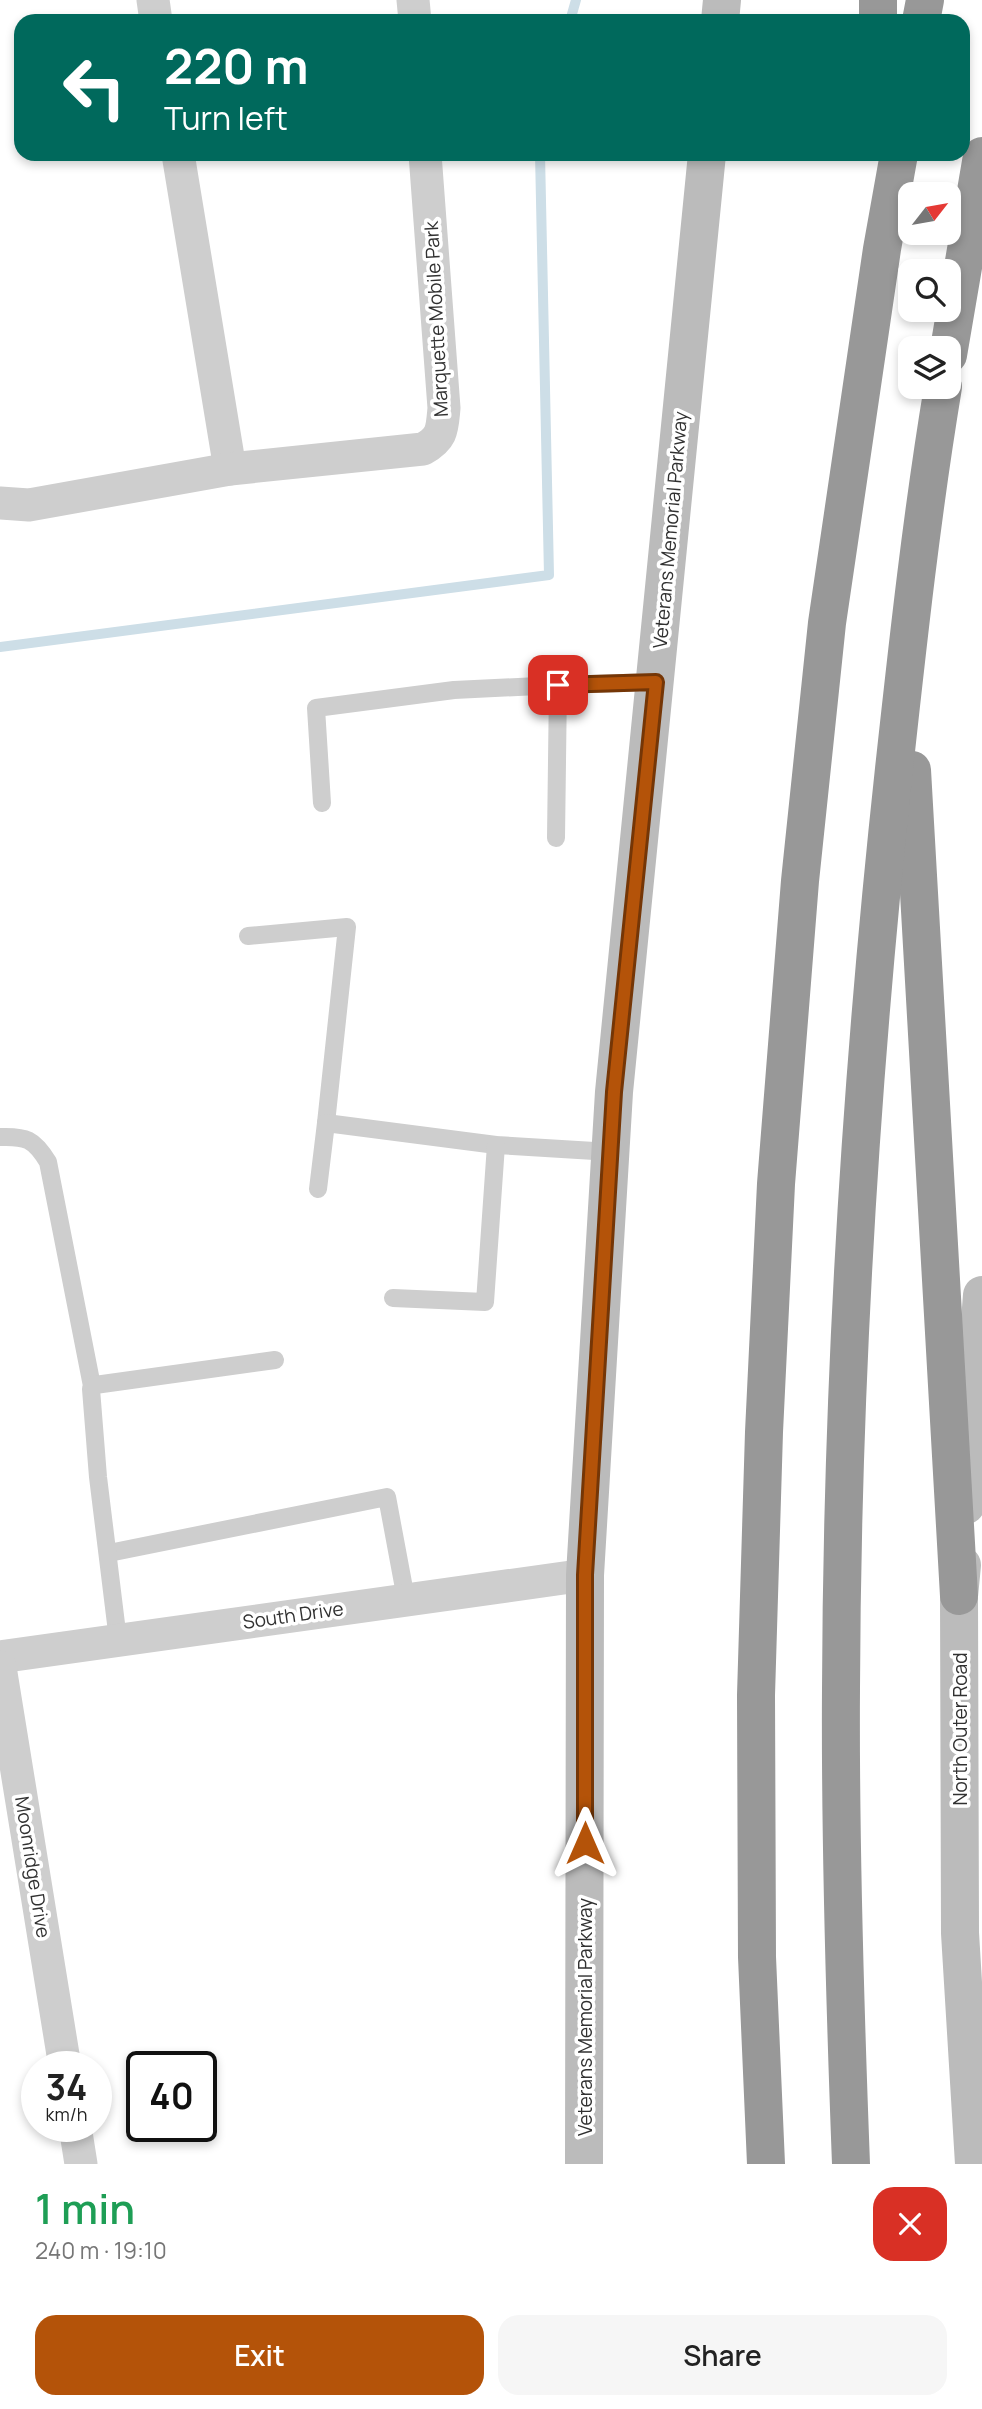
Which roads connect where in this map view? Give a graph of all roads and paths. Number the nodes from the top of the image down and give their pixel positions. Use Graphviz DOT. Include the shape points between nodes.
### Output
graph roads {
  1 [pos="982,156"];
  2 [pos="179,161"];
  3 [pos="426,161"];
  4 [pos="706,161"];
  5 [pos="880,161"];
  6 [pos="898,161"];
  7 [pos="882,249"];
  8 [pos="951,336"];
  9 [pos="941,399"];
  10 [pos="230,469"];
  11 [pos="0,503"];
  12 [pos="906,660"];
  13 [pos="656,682"];
  14 [pos="558,685"];
  15 [pos="322,803"];
  16 [pos="556,838"];
  17 [pos="248,936"];
  18 [pos="326,1122"];
  19 [pos="0,1137"];
  20 [pos="496,1145"];
  21 [pos="611,1152"];
  22 [pos="317,1189"];
  23 [pos="982,1295"];
  24 [pos="393,1298"];
  25 [pos="275,1360"];
  26 [pos="92,1386"];
  27 [pos="109,1552"];
  28 [pos="585,1575"];
  29 [pos="959,1596"];
  30 [pos="406,1599"];
  31 [pos="118,1640"];
  32 [pos="0,1657"];
  33 [pos="0,1667"];
  34 [pos="62,2051"];
  35 [pos="78,2142"];
  36 [pos="81,2164"];
  37 [pos="584,2164"];
  38 [pos="766,2164"];
  39 [pos="851,2164"];
  40 [pos="974,2164"];
  1 -- 8 [label="highway"];
  2 -- 10 [label="street"];
  3 -- 10 [label="street, Marquette Mobile Park" via="442,432 423,449"];
  4 -- 13 [label="street, Veterans Memorial Parkway"];
  5 -- 7 [label="highway"];
  6 -- 7 [label="highway"];
  7 -- 38 [label="highway" via="827,623 800,881 776,1184 756,1695 757,1957"];
  9 -- 12 [label="highway"];
  10 -- 11 [label="street, Marquette Mobile Park" via="29,505"];
  12 -- 29 [label="highway"];
  12 -- 39 [label="highway" via="878,916 858,1173 846,1428 841,1688"];
  13 -- 14 [label="lane"];
  13 -- 21 [label="street, Veterans Memorial Parkway"];
  14 -- 15 [label="lane" via="454,690 316,708"];
  14 -- 16 [label="lane"];
  17 -- 18 [label="lane" via="347,927"];
  18 -- 20 [label="lane"];
  18 -- 22 [label="lane"];
  19 -- 26 [label="lane" via="22,1136 38,1146 48,1162"];
  20 -- 21 [label="lane"];
  20 -- 24 [label="lane" via="485,1302"];
  21 -- 28 [label="street, Veterans Memorial Parkway"];
  23 -- 29 [label="street, North Outer Road"];
  25 -- 26 [label="lane"];
  26 -- 27 [label="lane"];
  27 -- 30 [label="lane" via="387,1497"];
  27 -- 31 [label="lane"];
  28 -- 30 [label="street, South Drive"];
  28 -- 37 [label="street, Veterans Memorial Parkway"];
  29 -- 40 [label="street, North Outer Road" via="960,1933"];
  30 -- 31 [label="street, South Drive"];
  31 -- 32 [label="street, South Drive"];
  33 -- 34 [label="street, Moonridge Drive"];
  35 -- 36 [label="street"];
}
